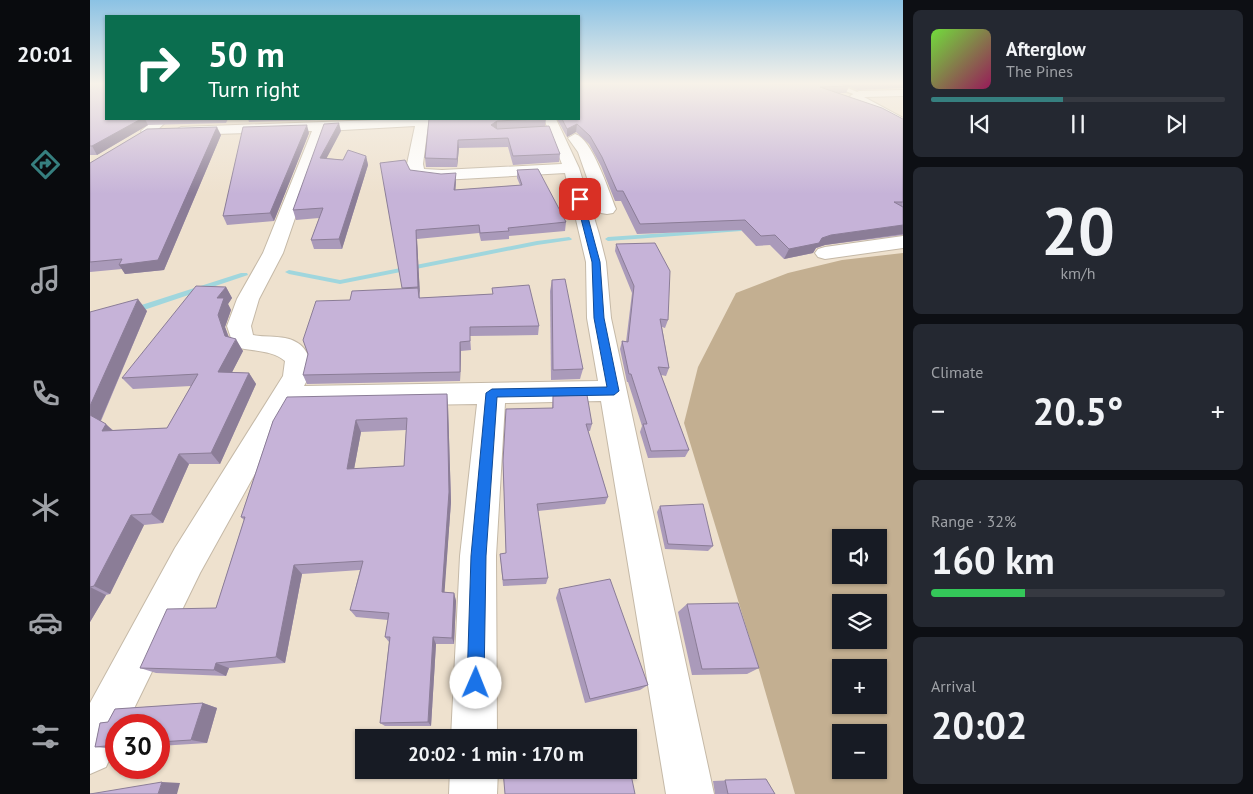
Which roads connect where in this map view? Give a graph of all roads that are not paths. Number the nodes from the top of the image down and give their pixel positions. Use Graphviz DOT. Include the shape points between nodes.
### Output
graph roads {
  1 [pos="162,120"];
  2 [pos="438,120"];
  3 [pos="422,122"];
  4 [pos="552,125"];
  5 [pos="320,127"];
  6 [pos="571,168"];
  7 [pos="607,209"];
  8 [pos="903,242"];
  9 [pos="825,253"];
  10 [pos="614,391"];
  11 [pos="492,393"];
  12 [pos="284,397"];
  13 [pos="474,729"];
  14 [pos="90,751"];
  15 [pos="474,779"];
  16 [pos="473,794"];
  17 [pos="690,794"];
  1 -- 5 [label="street" via="144,134"];
  2 -- 3 [label="street"];
  3 -- 5 [label="street"];
  3 -- 6 [label="street" via="415,164 418,173 442,175"];
  4 -- 6 [label="street"];
  4 -- 7 [label="street" via="585,152"];
  5 -- 12 [label="street" via="273,253 248,299 239,326 243,341 284,346 298,359 296,377"];
  6 -- 10 [label="street" via="596,262 599,318"];
  8 -- 9 [label="street"];
  10 -- 11 [label="street"];
  10 -- 17 [label="street"];
  11 -- 12 [label="street"];
  11 -- 13 [label="street" via="478,556"];
  12 -- 14 [label="street" via="227,488 124,677"];
  15 -- 16 [label="street"];
}
